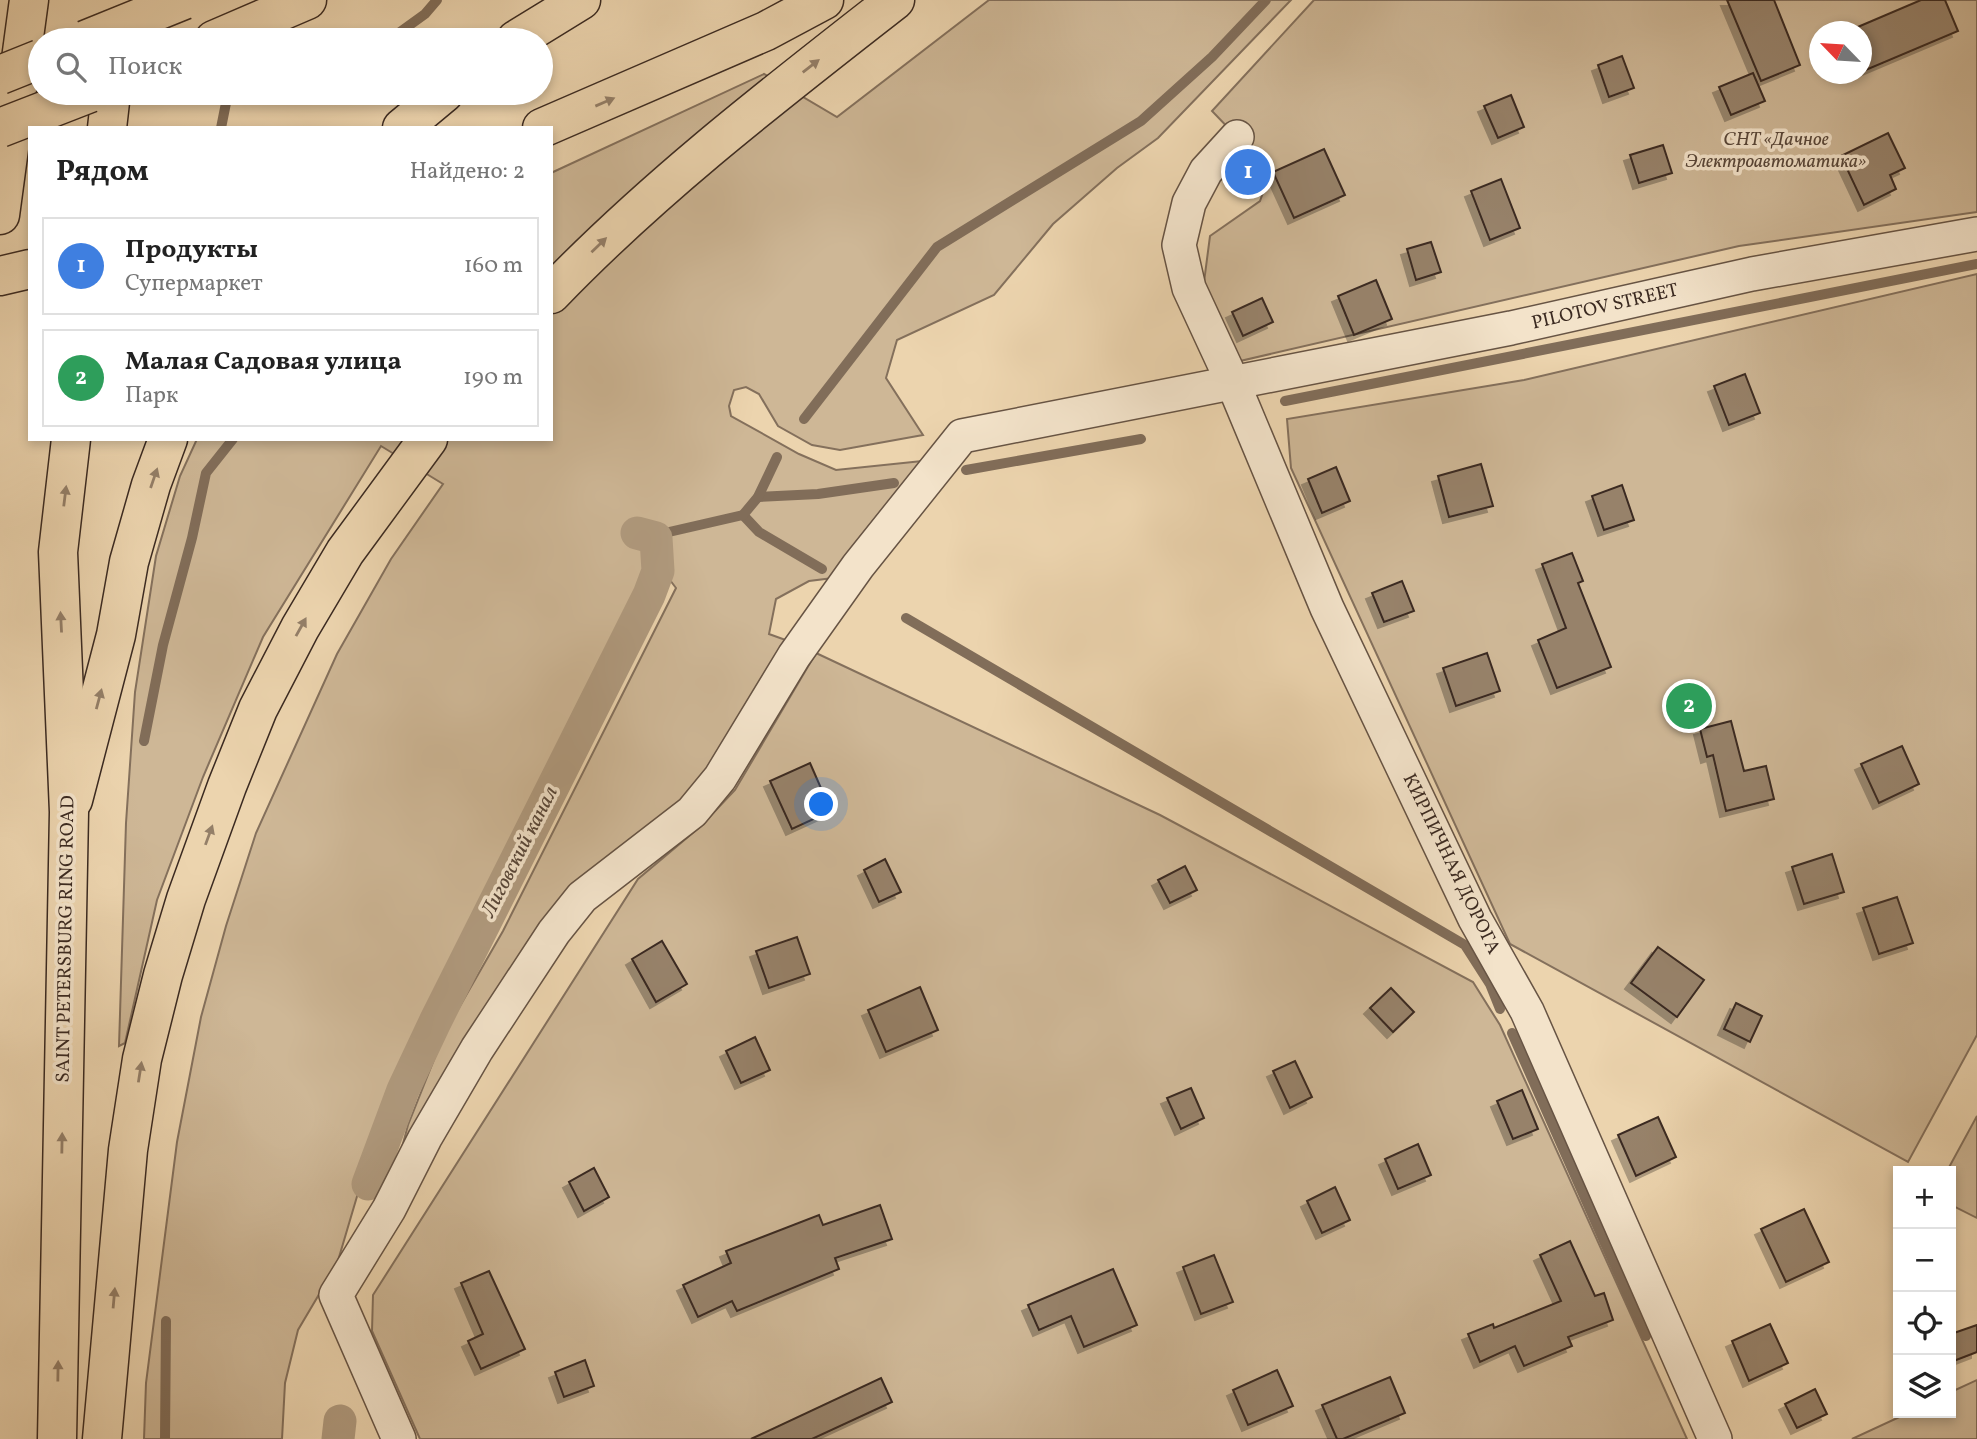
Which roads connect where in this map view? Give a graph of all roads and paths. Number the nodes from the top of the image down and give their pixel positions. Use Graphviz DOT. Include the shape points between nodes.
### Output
graph roads {
  1 [pos="29,0"];
  2 [pos="124,0"];
  3 [pos="184,0"];
  4 [pos="307,0"];
  5 [pos="581,0"];
  6 [pos="824,0"];
  7 [pos="895,0"];
  8 [pos="115,28"];
  9 [pos="120,28"];
  10 [pos="242,28"];
  11 [pos="536,28"];
  12 [pos="28,64"];
  13 [pos="0,75"];
  14 [pos="59,105"];
  15 [pos="110,105"];
  16 [pos="430,105"];
  17 [pos="107,126"];
  18 [pos="404,126"];
  19 [pos="547,126"];
  20 [pos="0,128"];
  21 [pos="1237,136"];
  22 [pos="0,215"];
  23 [pos="1977,234"];
  24 [pos="28,269"];
  25 [pos="0,276"];
  26 [pos="553,292"];
  27 [pos="1233,383"];
  28 [pos="72,441"];
  29 [pos="167,441"];
  30 [pos="426,441"];
  31 [pos="69,812"];
  32 [pos="57,1439"];
  33 [pos="102,1439"];
  34 [pos="399,1439"];
  35 [pos="1715,1439"];
  1 -- 22 [label="main road"];
  2 -- 9 [label="main road"];
  3 -- 8 [label="main road, bridge"];
  4 -- 10 [label="main road"];
  5 -- 11 [label="main road"];
  19 -- 6 [label="main road, one-way" via="766,31"];
  26 -- 7 [label="main road, one-way" via="658,191"];
  12 -- 13 [label="main road, bridge"];
  14 -- 20 [label="main road, bridge"];
  15 -- 17 [label="main road"];
  16 -- 18 [label="main road"];
  21 -- 27 [label="street, КИРПИЧНАЯ ДОРОГА" via="1206,171 1189,204 1179,245 1189,288"];
  23 -- 27 [label="street, PILOTOV STREET" via="1752,274"];
  24 -- 25 [label="main road"];
  27 -- 34 [label="street, PILOTOV STREET" via="962,436 858,566 802,660 720,778 692,812 582,897 554,932 477,1049 336,1295"];
  27 -- 35 [label="street, КИРПИЧНАЯ ДОРОГА" via="1327,608 1475,919 1527,1011"];
  31 -- 28 [label="main road, SAINT PETERSBURG RING ROAD, one-way" via="58,552"];
  31 -- 29 [label="main road, one-way" via="116,635 129,562"];
  33 -- 30 [label="main road, one-way" via="128,1150 142,1059 178,924 258,709 345,552"];
  32 -- 31 [label="main road, SAINT PETERSBURG RING ROAD, one-way"];
}
